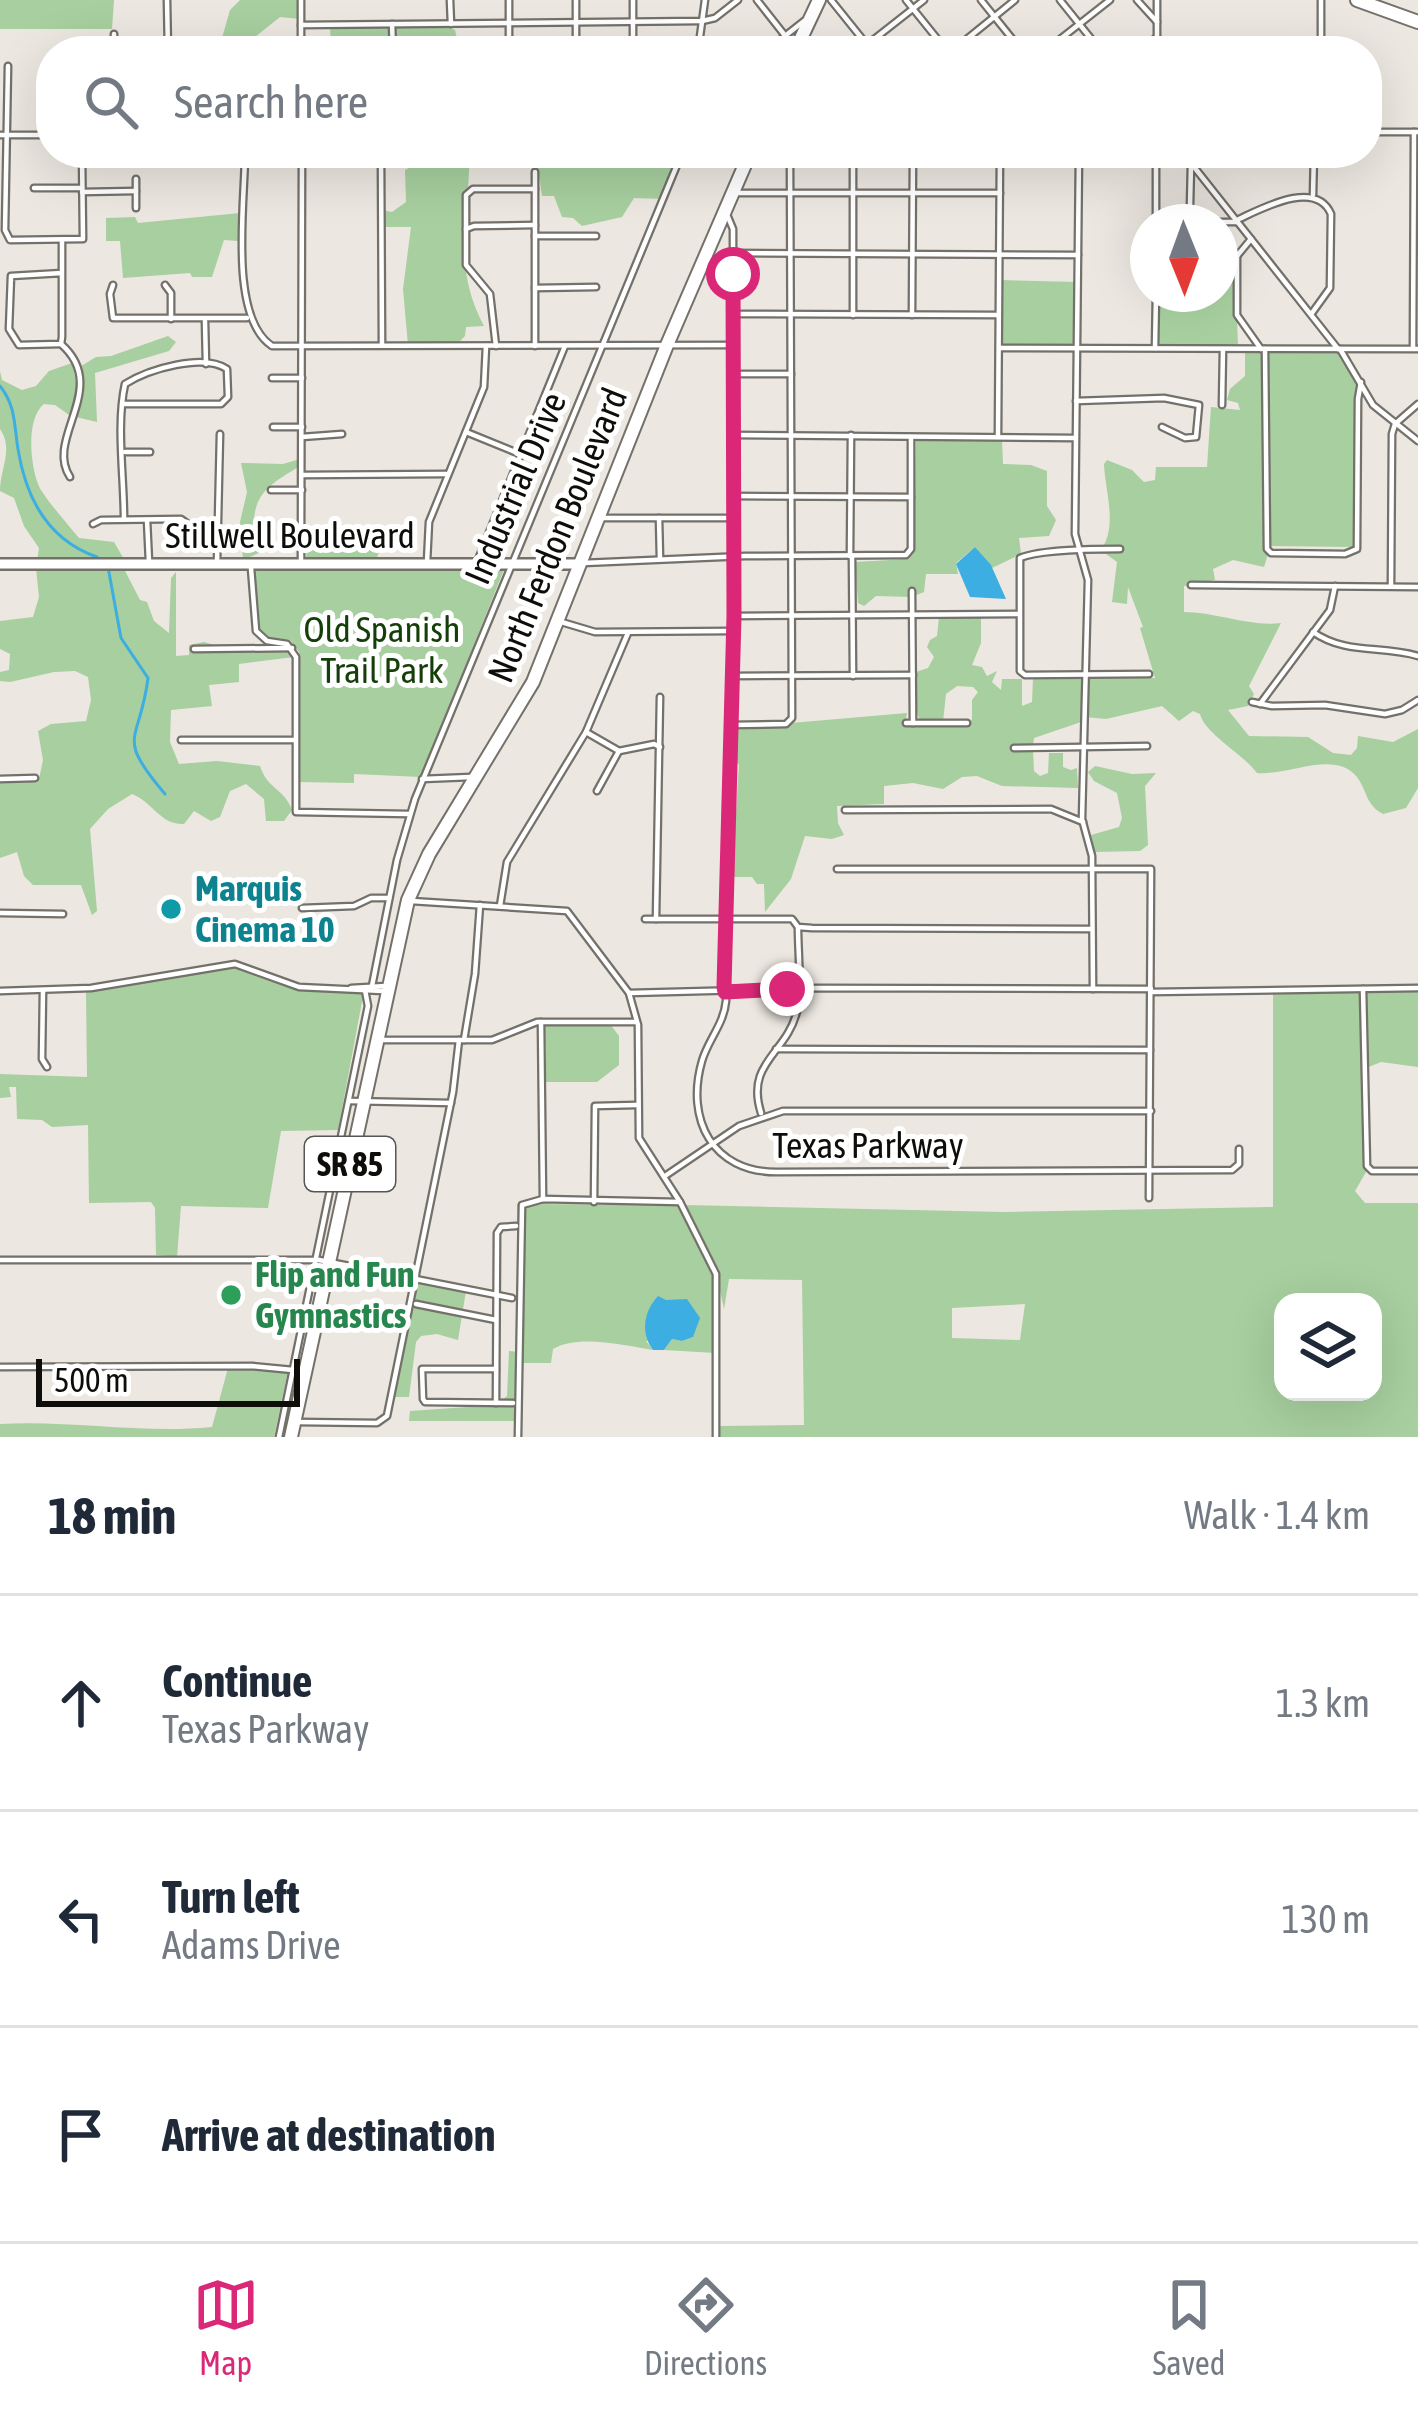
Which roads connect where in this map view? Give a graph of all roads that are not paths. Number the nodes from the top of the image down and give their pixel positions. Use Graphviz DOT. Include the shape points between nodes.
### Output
graph roads {
  1 [pos="167,0"];
  2 [pos="301,0"];
  3 [pos="450,0"];
  4 [pos="509,0"];
  5 [pos="575,0"];
  6 [pos="633,0"];
  7 [pos="704,0"];
  8 [pos="738,0"];
  9 [pos="757,0"];
  10 [pos="819,0"];
  11 [pos="831,0"];
  12 [pos="906,0"];
  13 [pos="924,0"];
  14 [pos="982,0"];
  15 [pos="1015,0"];
  16 [pos="1060,0"];
  17 [pos="1110,0"];
  18 [pos="1137,0"];
  19 [pos="1157,0"];
  20 [pos="1321,0"];
  21 [pos="1357,0"];
  22 [pos="913,9"];
  23 [pos="995,16"];
  24 [pos="702,21"];
  25 [pos="576,22"];
  26 [pos="633,22"];
  27 [pos="809,22"];
  28 [pos="1157,22"];
  29 [pos="1418,22"];
  30 [pos="392,24"];
  31 [pos="451,24"];
  32 [pos="509,24"];
  33 [pos="1079,24"];
  34 [pos="301,25"];
  35 [pos="785,35"];
  36 [pos="168,36"];
  37 [pos="301,36"];
  38 [pos="392,36"];
  39 [pos="509,36"];
  40 [pos="576,36"];
  41 [pos="633,36"];
  42 [pos="700,36"];
  43 [pos="803,36"];
  44 [pos="860,36"];
  45 [pos="883,36"];
  46 [pos="937,36"];
  47 [pos="969,36"];
  48 [pos="1010,36"];
  49 [pos="1064,36"];
  50 [pos="1089,36"];
  51 [pos="1157,36"];
  52 [pos="1321,36"];
  53 [pos="8,66"];
  54 [pos="1382,132"];
  55 [pos="1416,132"];
  56 [pos="4,135"];
  57 [pos="36,135"];
  58 [pos="82,168"];
  59 [pos="244,168"];
  60 [pos="302,168"];
  61 [pos="381,168"];
  62 [pos="676,168"];
  63 [pos="744,168"];
  64 [pos="790,168"];
  65 [pos="853,168"];
  66 [pos="913,168"];
  67 [pos="1000,168"];
  68 [pos="1079,168"];
  69 [pos="1156,168"];
  70 [pos="1190,168"];
  71 [pos="1195,168"];
  72 [pos="1314,168"];
  73 [pos="535,172"];
  74 [pos="136,179"];
  75 [pos="34,188"];
  76 [pos="536,189"];
  77 [pos="82,190"];
  78 [pos="734,190"];
  79 [pos="136,191"];
  80 [pos="852,194"];
  81 [pos="913,194"];
  82 [pos="1000,194"];
  83 [pos="790,195"];
  84 [pos="1313,197"];
  85 [pos="1156,204"];
  86 [pos="1191,204"];
  87 [pos="1223,204"];
  88 [pos="136,208"];
  89 [pos="724,212"];
  90 [pos="1238,221"];
  91 [pos="1238,222"];
  92 [pos="536,225"];
  93 [pos="466,229"];
  94 [pos="536,236"];
  95 [pos="596,236"];
  96 [pos="1251,239"];
  97 [pos="62,241"];
  98 [pos="733,253"];
  99 [pos="790,254"];
  100 [pos="852,254"];
  101 [pos="912,254"];
  102 [pos="999,255"];
  103 [pos="1078,255"];
  104 [pos="1238,255"];
  105 [pos="62,273"];
  106 [pos="165,284"];
  107 [pos="113,285"];
  108 [pos="536,287"];
  109 [pos="596,287"];
  110 [pos="1156,312"];
  111 [pos="1237,312"];
  112 [pos="733,314"];
  113 [pos="1312,314"];
  114 [pos="790,315"];
  115 [pos="853,315"];
  116 [pos="912,315"];
  117 [pos="999,315"];
  118 [pos="249,318"];
  119 [pos="171,319"];
  120 [pos="205,319"];
  121 [pos="61,344"];
  122 [pos="733,345"];
  123 [pos="486,346"];
  124 [pos="496,346"];
  125 [pos="536,346"];
  126 [pos="565,346"];
  127 [pos="604,346"];
  128 [pos="668,346"];
  129 [pos="302,347"];
  130 [pos="382,347"];
  131 [pos="999,348"];
  132 [pos="1077,348"];
  133 [pos="1155,348"];
  134 [pos="1222,349"];
  135 [pos="1263,349"];
  136 [pos="1339,349"];
  137 [pos="1416,350"];
  138 [pos="206,364"];
  139 [pos="733,374"];
  140 [pos="791,374"];
  141 [pos="272,378"];
  142 [pos="302,378"];
  143 [pos="1361,382"];
  144 [pos="1076,401"];
  145 [pos="123,404"];
  146 [pos="1222,404"];
  147 [pos="1418,404"];
  148 [pos="1395,424"];
  149 [pos="272,427"];
  150 [pos="302,427"];
  151 [pos="1162,428"];
  152 [pos="466,433"];
  153 [pos="220,434"];
  154 [pos="342,434"];
  155 [pos="732,435"];
  156 [pos="791,435"];
  157 [pos="851,435"];
  158 [pos="302,437"];
  159 [pos="911,437"];
  160 [pos="998,438"];
  161 [pos="1075,438"];
  162 [pos="1418,440"];
  163 [pos="124,452"];
  164 [pos="150,452"];
  165 [pos="520,454"];
  166 [pos="449,474"];
  167 [pos="302,475"];
  168 [pos="70,476"];
  169 [pos="271,490"];
  170 [pos="302,490"];
  171 [pos="732,496"];
  172 [pos="791,496"];
  173 [pos="850,497"];
  174 [pos="911,497"];
  175 [pos="599,518"];
  176 [pos="658,518"];
  177 [pos="732,518"];
  178 [pos="124,519"];
  179 [pos="147,519"];
  180 [pos="93,524"];
  181 [pos="190,532"];
  182 [pos="1078,549"];
  183 [pos="1120,549"];
  184 [pos="792,556"];
  185 [pos="851,556"];
  186 [pos="733,557"];
  187 [pos="660,559"];
  188 [pos="149,562"];
  189 [pos="218,562"];
  190 [pos="251,562"];
  191 [pos="301,562"];
  192 [pos="427,562"];
  193 [pos="477,562"];
  194 [pos="512,563"];
  195 [pos="0,564"];
  196 [pos="580,564"];
  197 [pos="1191,585"];
  198 [pos="1335,586"];
  199 [pos="1391,586"];
  200 [pos="1418,587"];
  201 [pos="912,590"];
  202 [pos="1019,614"];
  203 [pos="792,615"];
  204 [pos="852,615"];
  205 [pos="913,615"];
  206 [pos="734,616"];
  207 [pos="558,622"];
  208 [pos="733,631"];
  209 [pos="628,632"];
  210 [pos="1313,632"];
  211 [pos="292,648"];
  212 [pos="194,649"];
  213 [pos="1418,656"];
  214 [pos="1149,674"];
  215 [pos="1085,675"];
  216 [pos="731,676"];
  217 [pos="792,676"];
  218 [pos="853,676"];
  219 [pos="913,676"];
  220 [pos="660,697"];
  221 [pos="1418,700"];
  222 [pos="967,724"];
  223 [pos="730,725"];
  224 [pos="586,732"];
  225 [pos="181,740"];
  226 [pos="295,740"];
  227 [pos="1147,746"];
  228 [pos="660,747"];
  229 [pos="1083,747"];
  230 [pos="1014,748"];
  231 [pos="619,751"];
  232 [pos="477,777"];
  233 [pos="35,778"];
  234 [pos="0,779"];
  235 [pos="422,779"];
  236 [pos="597,791"];
  237 [pos="845,810"];
  238 [pos="409,814"];
  239 [pos="1083,822"];
  240 [pos="1093,868"];
  241 [pos="837,869"];
  242 [pos="389,898"];
  243 [pos="408,900"];
  244 [pos="480,905"];
  245 [pos="500,906"];
  246 [pos="302,908"];
  247 [pos="0,914"];
  248 [pos="63,914"];
  249 [pos="645,919"];
  250 [pos="656,919"];
  251 [pos="726,919"];
  252 [pos="798,927"];
  253 [pos="1092,929"];
  254 [pos="351,988"];
  255 [pos="382,988"];
  256 [pos="798,988"];
  257 [pos="1093,988"];
  258 [pos="1418,988"];
  259 [pos="1363,989"];
  260 [pos="43,990"];
  261 [pos="365,990"];
  262 [pos="1151,990"];
  263 [pos="0,991"];
  264 [pos="725,992"];
  265 [pos="628,993"];
  266 [pos="541,1022"];
  267 [pos="637,1022"];
  268 [pos="376,1040"];
  269 [pos="461,1040"];
  270 [pos="776,1049"];
  271 [pos="1150,1050"];
  272 [pos="47,1067"];
  273 [pos="347,1100"];
  274 [pos="363,1103"];
  275 [pos="451,1103"];
  276 [pos="636,1105"];
  277 [pos="1151,1111"];
  278 [pos="762,1115"];
  279 [pos="712,1144"];
  280 [pos="1239,1149"];
  281 [pos="1418,1171"];
  282 [pos="1150,1172"];
  283 [pos="663,1177"];
  284 [pos="1149,1198"];
  285 [pos="542,1199"];
  286 [pos="594,1202"];
  287 [pos="680,1202"];
  288 [pos="519,1226"];
  289 [pos="0,1260"];
  290 [pos="323,1261"];
  291 [pos="415,1278"];
  292 [pos="496,1295"];
  293 [pos="512,1298"];
  294 [pos="416,1304"];
  295 [pos="496,1320"];
  296 [pos="0,1367"];
  297 [pos="496,1369"];
  298 [pos="292,1370"];
  299 [pos="496,1402"];
  300 [pos="513,1403"];
  301 [pos="295,1432"];
  302 [pos="279,1437"];
  303 [pos="518,1437"];
  304 [pos="716,1437"];
  1 -- 36 [label="street"];
  2 -- 34 [label="street"];
  3 -- 31 [label="street"];
  4 -- 32 [label="street"];
  5 -- 25 [label="street"];
  6 -- 26 [label="street"];
  7 -- 24 [label="street"];
  8 -- 24 [label="street"];
  9 -- 35 [label="street"];
  10 -- 27 [label="main road"];
  11 -- 44 [label="street"];
  12 -- 22 [label="street"];
  13 -- 22 [label="street"];
  14 -- 23 [label="street"];
  15 -- 23 [label="street"];
  16 -- 33 [label="street"];
  17 -- 33 [label="street"];
  18 -- 28 [label="street"];
  19 -- 28 [label="street"];
  20 -- 52 [label="street"];
  21 -- 29 [label="main road"];
  22 -- 45 [label="street"];
  22 -- 46 [label="street"];
  23 -- 47 [label="street"];
  23 -- 48 [label="street"];
  24 -- 26 [label="street"];
  24 -- 42 [label="street"];
  25 -- 26 [label="street"];
  25 -- 32 [label="street"];
  25 -- 40 [label="street"];
  26 -- 41 [label="street"];
  27 -- 35 [label="street"];
  27 -- 43 [label="main road"];
  28 -- 51 [label="street"];
  30 -- 31 [label="street"];
  30 -- 34 [label="street"];
  30 -- 38 [label="street"];
  31 -- 32 [label="street"];
  32 -- 39 [label="street"];
  33 -- 49 [label="street"];
  33 -- 50 [label="street"];
  34 -- 37 [label="street"];
  53 -- 56 [label="street"];
  54 -- 55 [label="street"];
  55 -- 137 [label="street"];
  56 -- 57 [label="street"];
  56 -- 97 [label="street" via="7,236"];
  58 -- 77 [label="street"];
  59 -- 118 [label="street"];
  60 -- 129 [label="street"];
  61 -- 130 [label="street"];
  62 -- 127 [label="street, Industrial Drive"];
  63 -- 78 [label="main road, North Ferdon Boulevard / SR 85"];
  64 -- 83 [label="street"];
  65 -- 80 [label="street"];
  66 -- 81 [label="street"];
  67 -- 82 [label="street"];
  68 -- 103 [label="street"];
  69 -- 85 [label="street"];
  70 -- 86 [label="street"];
  71 -- 87 [label="street"];
  72 -- 84 [label="street"];
  73 -- 76 [label="street"];
  74 -- 79 [label="street"];
  75 -- 77 [label="street"];
  76 -- 92 [label="street"];
  76 -- 93 [label="street" via="471,190"];
  77 -- 79 [label="street"];
  77 -- 97 [label="street" via="82,239"];
  78 -- 83 [label="street"];
  78 -- 89 [label="main road, North Ferdon Boulevard / SR 85"];
  79 -- 88 [label="street"];
  80 -- 81 [label="street"];
  80 -- 83 [label="street"];
  80 -- 100 [label="street"];
  81 -- 82 [label="street"];
  81 -- 101 [label="street"];
  82 -- 102 [label="street"];
  83 -- 99 [label="street"];
  84 -- 90 [label="street"];
  84 -- 113 [label="street" via="1330,208 1331,264 1329,294"];
  89 -- 98 [label="street"];
  89 -- 128 [label="main road, North Ferdon Boulevard / SR 85"];
  91 -- 96 [label="street"];
  92 -- 93 [label="street"];
  92 -- 94 [label="street"];
  93 -- 124 [label="street" via="466,265 490,294"];
  94 -- 95 [label="street"];
  94 -- 108 [label="street"];
  96 -- 104 [label="street"];
  96 -- 113 [label="street"];
  97 -- 105 [label="street"];
  98 -- 99 [label="street"];
  98 -- 112 [label="street"];
  99 -- 100 [label="street"];
  99 -- 114 [label="street"];
  100 -- 101 [label="street"];
  100 -- 115 [label="street"];
  101 -- 102 [label="street"];
  101 -- 116 [label="street"];
  102 -- 103 [label="street"];
  102 -- 117 [label="street"];
  103 -- 132 [label="street"];
  105 -- 121 [label="street"];
  105 -- 121 [label="street" via="16,272 9,281 11,337 26,347"];
  106 -- 119 [label="street"];
  107 -- 119 [label="street" via="113,318"];
  108 -- 109 [label="street"];
  108 -- 125 [label="street"];
  110 -- 133 [label="street"];
  111 -- 135 [label="street"];
  112 -- 114 [label="street"];
  112 -- 122 [label="street"];
  113 -- 136 [label="street"];
  114 -- 115 [label="street"];
  114 -- 140 [label="street"];
  115 -- 116 [label="street"];
  116 -- 117 [label="street"];
  117 -- 131 [label="street"];
  118 -- 120 [label="street"];
  118 -- 129 [label="street" via="268,344"];
  119 -- 120 [label="street"];
  120 -- 138 [label="street"];
  121 -- 168 [label="street" via="81,394 63,455"];
  122 -- 128 [label="street"];
  122 -- 139 [label="street"];
  123 -- 124 [label="street"];
  123 -- 130 [label="street"];
  123 -- 152 [label="street" via="484,388"];
  124 -- 125 [label="street"];
  125 -- 126 [label="street"];
  126 -- 127 [label="street"];
  126 -- 165 [label="street"];
  127 -- 128 [label="street"];
  127 -- 194 [label="street, Industrial Drive"];
  128 -- 175 [label="main road, North Ferdon Boulevard / SR 85"];
  129 -- 130 [label="street"];
  129 -- 142 [label="street"];
  131 -- 132 [label="street"];
  131 -- 160 [label="street"];
  132 -- 133 [label="street"];
  132 -- 144 [label="street"];
  133 -- 134 [label="street"];
  134 -- 135 [label="street"];
  134 -- 146 [label="street"];
  135 -- 136 [label="street"];
  135 -- 143 [label="street" via="1268,551 1357,549"];
  136 -- 137 [label="street"];
  136 -- 143 [label="street"];
  138 -- 145 [label="street" via="132,379"];
  138 -- 145 [label="street" via="226,369 226,402"];
  139 -- 140 [label="street"];
  139 -- 155 [label="street"];
  140 -- 156 [label="street"];
  141 -- 142 [label="street"];
  142 -- 150 [label="street"];
  143 -- 148 [label="street"];
  144 -- 151 [label="street" via="1163,398 1198,406 1196,437"];
  144 -- 161 [label="street"];
  145 -- 163 [label="street"];
  147 -- 148 [label="street"];
  148 -- 162 [label="street"];
  148 -- 199 [label="street"];
  149 -- 150 [label="street"];
  150 -- 158 [label="street"];
  152 -- 165 [label="street"];
  152 -- 166 [label="street"];
  153 -- 189 [label="street"];
  154 -- 158 [label="street"];
  155 -- 156 [label="street"];
  155 -- 171 [label="street"];
  156 -- 157 [label="street"];
  156 -- 172 [label="street"];
  157 -- 159 [label="street"];
  157 -- 173 [label="street"];
  158 -- 167 [label="street"];
  159 -- 160 [label="street"];
  159 -- 174 [label="street"];
  160 -- 161 [label="street"];
  161 -- 182 [label="street"];
  163 -- 164 [label="street"];
  163 -- 178 [label="street"];
  165 -- 193 [label="street"];
  166 -- 167 [label="street"];
  166 -- 192 [label="street" via="429,523"];
  167 -- 170 [label="street"];
  169 -- 170 [label="street"];
  170 -- 191 [label="street"];
  171 -- 172 [label="street"];
  171 -- 177 [label="street"];
  172 -- 173 [label="street"];
  172 -- 184 [label="street"];
  173 -- 174 [label="street"];
  173 -- 185 [label="street"];
  174 -- 185 [label="street" via="908,554"];
  175 -- 176 [label="street"];
  175 -- 196 [label="main road, North Ferdon Boulevard / SR 85"];
  176 -- 177 [label="street"];
  176 -- 187 [label="street"];
  177 -- 186 [label="street"];
  178 -- 179 [label="street"];
  178 -- 180 [label="street"];
  179 -- 181 [label="street" via="185,520"];
  179 -- 188 [label="street"];
  182 -- 183 [label="street"];
  182 -- 202 [label="street" via="1021,557"];
  182 -- 215 [label="street" via="1087,574"];
  184 -- 185 [label="street"];
  184 -- 186 [label="street"];
  184 -- 203 [label="street"];
  185 -- 204 [label="street"];
  186 -- 187 [label="street"];
  186 -- 206 [label="street"];
  187 -- 196 [label="street"];
  188 -- 189 [label="street, Stillwell Boulevard"];
  188 -- 195 [label="street, Stillwell Boulevard"];
  189 -- 190 [label="street, Stillwell Boulevard"];
  190 -- 191 [label="street, Stillwell Boulevard"];
  190 -- 211 [label="street" via="254,626 262,638"];
  191 -- 192 [label="street, Stillwell Boulevard"];
  192 -- 193 [label="street, Stillwell Boulevard"];
  193 -- 194 [label="street, Stillwell Boulevard"];
  194 -- 196 [label="street, Stillwell Boulevard"];
  194 -- 235 [label="street, Industrial Drive"];
  196 -- 207 [label="main road, North Ferdon Boulevard / SR 85"];
  197 -- 198 [label="street"];
  198 -- 199 [label="street"];
  198 -- 210 [label="street"];
  199 -- 200 [label="street"];
  201 -- 205 [label="street"];
  202 -- 205 [label="street"];
  202 -- 215 [label="street" via="1022,673"];
  203 -- 204 [label="street"];
  203 -- 206 [label="street"];
  203 -- 217 [label="street"];
  204 -- 205 [label="street"];
  204 -- 218 [label="street"];
  205 -- 219 [label="street"];
  206 -- 208 [label="street"];
  207 -- 209 [label="street"];
  207 -- 232 [label="main road, North Ferdon Boulevard / SR 85"];
  208 -- 209 [label="street"];
  208 -- 216 [label="street"];
  209 -- 224 [label="street"];
  210 -- 213 [label="street" via="1348,648"];
  210 -- 221 [label="street" via="1256,703 1385,714"];
  211 -- 212 [label="street"];
  211 -- 226 [label="street"];
  214 -- 215 [label="street"];
  215 -- 229 [label="street"];
  216 -- 217 [label="street"];
  216 -- 223 [label="street"];
  217 -- 218 [label="street"];
  217 -- 223 [label="street" via="791,722"];
  218 -- 219 [label="street"];
  219 -- 222 [label="street" via="910,723"];
  220 -- 228 [label="street"];
  223 -- 251 [label="street"];
  224 -- 231 [label="street"];
  224 -- 245 [label="street" via="507,862"];
  225 -- 226 [label="street"];
  226 -- 238 [label="street" via="296,812"];
  227 -- 229 [label="street"];
  228 -- 231 [label="street"];
  228 -- 250 [label="street"];
  229 -- 230 [label="street"];
  229 -- 239 [label="street"];
  231 -- 236 [label="street"];
  232 -- 235 [label="street"];
  232 -- 243 [label="main road, North Ferdon Boulevard / SR 85"];
  233 -- 234 [label="street"];
  235 -- 238 [label="street, Industrial Drive"];
  237 -- 239 [label="street" via="1046,809"];
  238 -- 242 [label="street, Industrial Drive"];
  239 -- 240 [label="street"];
  240 -- 241 [label="street"];
  240 -- 253 [label="street"];
  240 -- 262 [label="street" via="1151,869"];
  242 -- 246 [label="street"];
  242 -- 255 [label="street, Industrial Drive"];
  243 -- 244 [label="street"];
  243 -- 255 [label="main road, North Ferdon Boulevard / SR 85"];
  244 -- 245 [label="street"];
  244 -- 269 [label="street"];
  245 -- 265 [label="street" via="569,912"];
  247 -- 248 [label="street"];
  249 -- 250 [label="street"];
  250 -- 251 [label="street"];
  251 -- 252 [label="street" via="792,919"];
  251 -- 264 [label="street"];
  252 -- 253 [label="street"];
  252 -- 256 [label="street"];
  253 -- 257 [label="street"];
  254 -- 255 [label="street"];
  254 -- 260 [label="street" via="299,987 235,964"];
  254 -- 261 [label="street"];
  255 -- 261 [label="street"];
  255 -- 268 [label="main road, North Ferdon Boulevard / SR 85"];
  256 -- 257 [label="street"];
  256 -- 264 [label="street"];
  256 -- 270 [label="street" via="795,1017"];
  257 -- 262 [label="street"];
  258 -- 259 [label="street"];
  259 -- 262 [label="street"];
  259 -- 281 [label="street" via="1367,1166"];
  260 -- 263 [label="street"];
  260 -- 272 [label="street"];
  261 -- 273 [label="street"];
  262 -- 271 [label="street"];
  264 -- 265 [label="street"];
  264 -- 279 [label="street" via="699,1078"];
  265 -- 267 [label="street"];
  266 -- 267 [label="street"];
  266 -- 269 [label="street" via="498,1040"];
  266 -- 285 [label="street"];
  267 -- 276 [label="street"];
  268 -- 269 [label="street"];
  268 -- 274 [label="main road, North Ferdon Boulevard / SR 85"];
  269 -- 275 [label="street"];
  270 -- 271 [label="street"];
  270 -- 278 [label="street" via="758,1079"];
  271 -- 277 [label="street"];
  273 -- 274 [label="street"];
  273 -- 290 [label="street"];
  274 -- 275 [label="street"];
  274 -- 290 [label="main road, North Ferdon Boulevard / SR 85"];
  275 -- 291 [label="street"];
  276 -- 283 [label="street" via="639,1138"];
  276 -- 286 [label="street" via="596,1106"];
  277 -- 278 [label="street"];
  277 -- 282 [label="street"];
  278 -- 279 [label="street"];
  279 -- 282 [label="street, Texas Parkway" via="729,1162 758,1172"];
  279 -- 283 [label="street"];
  280 -- 282 [label="street, Texas Parkway" via="1232,1170"];
  282 -- 284 [label="street"];
  283 -- 287 [label="street"];
  285 -- 286 [label="street"];
  285 -- 288 [label="street" via="522,1204"];
  286 -- 287 [label="street"];
  287 -- 304 [label="street" via="716,1274"];
  288 -- 292 [label="street" via="497,1233"];
  288 -- 303 [label="street"];
  289 -- 290 [label="street"];
  290 -- 291 [label="street"];
  290 -- 298 [label="street"];
  290 -- 301 [label="main road, North Ferdon Boulevard / SR 85"];
  291 -- 292 [label="street"];
  291 -- 301 [label="street" via="385,1419"];
  292 -- 293 [label="street"];
  292 -- 295 [label="street"];
  294 -- 295 [label="street"];
  295 -- 297 [label="street"];
  296 -- 298 [label="street"];
  297 -- 299 [label="street"];
  297 -- 299 [label="street" via="422,1369 422,1393 425,1402"];
  298 -- 302 [label="street"];
  299 -- 300 [label="street"];
}
